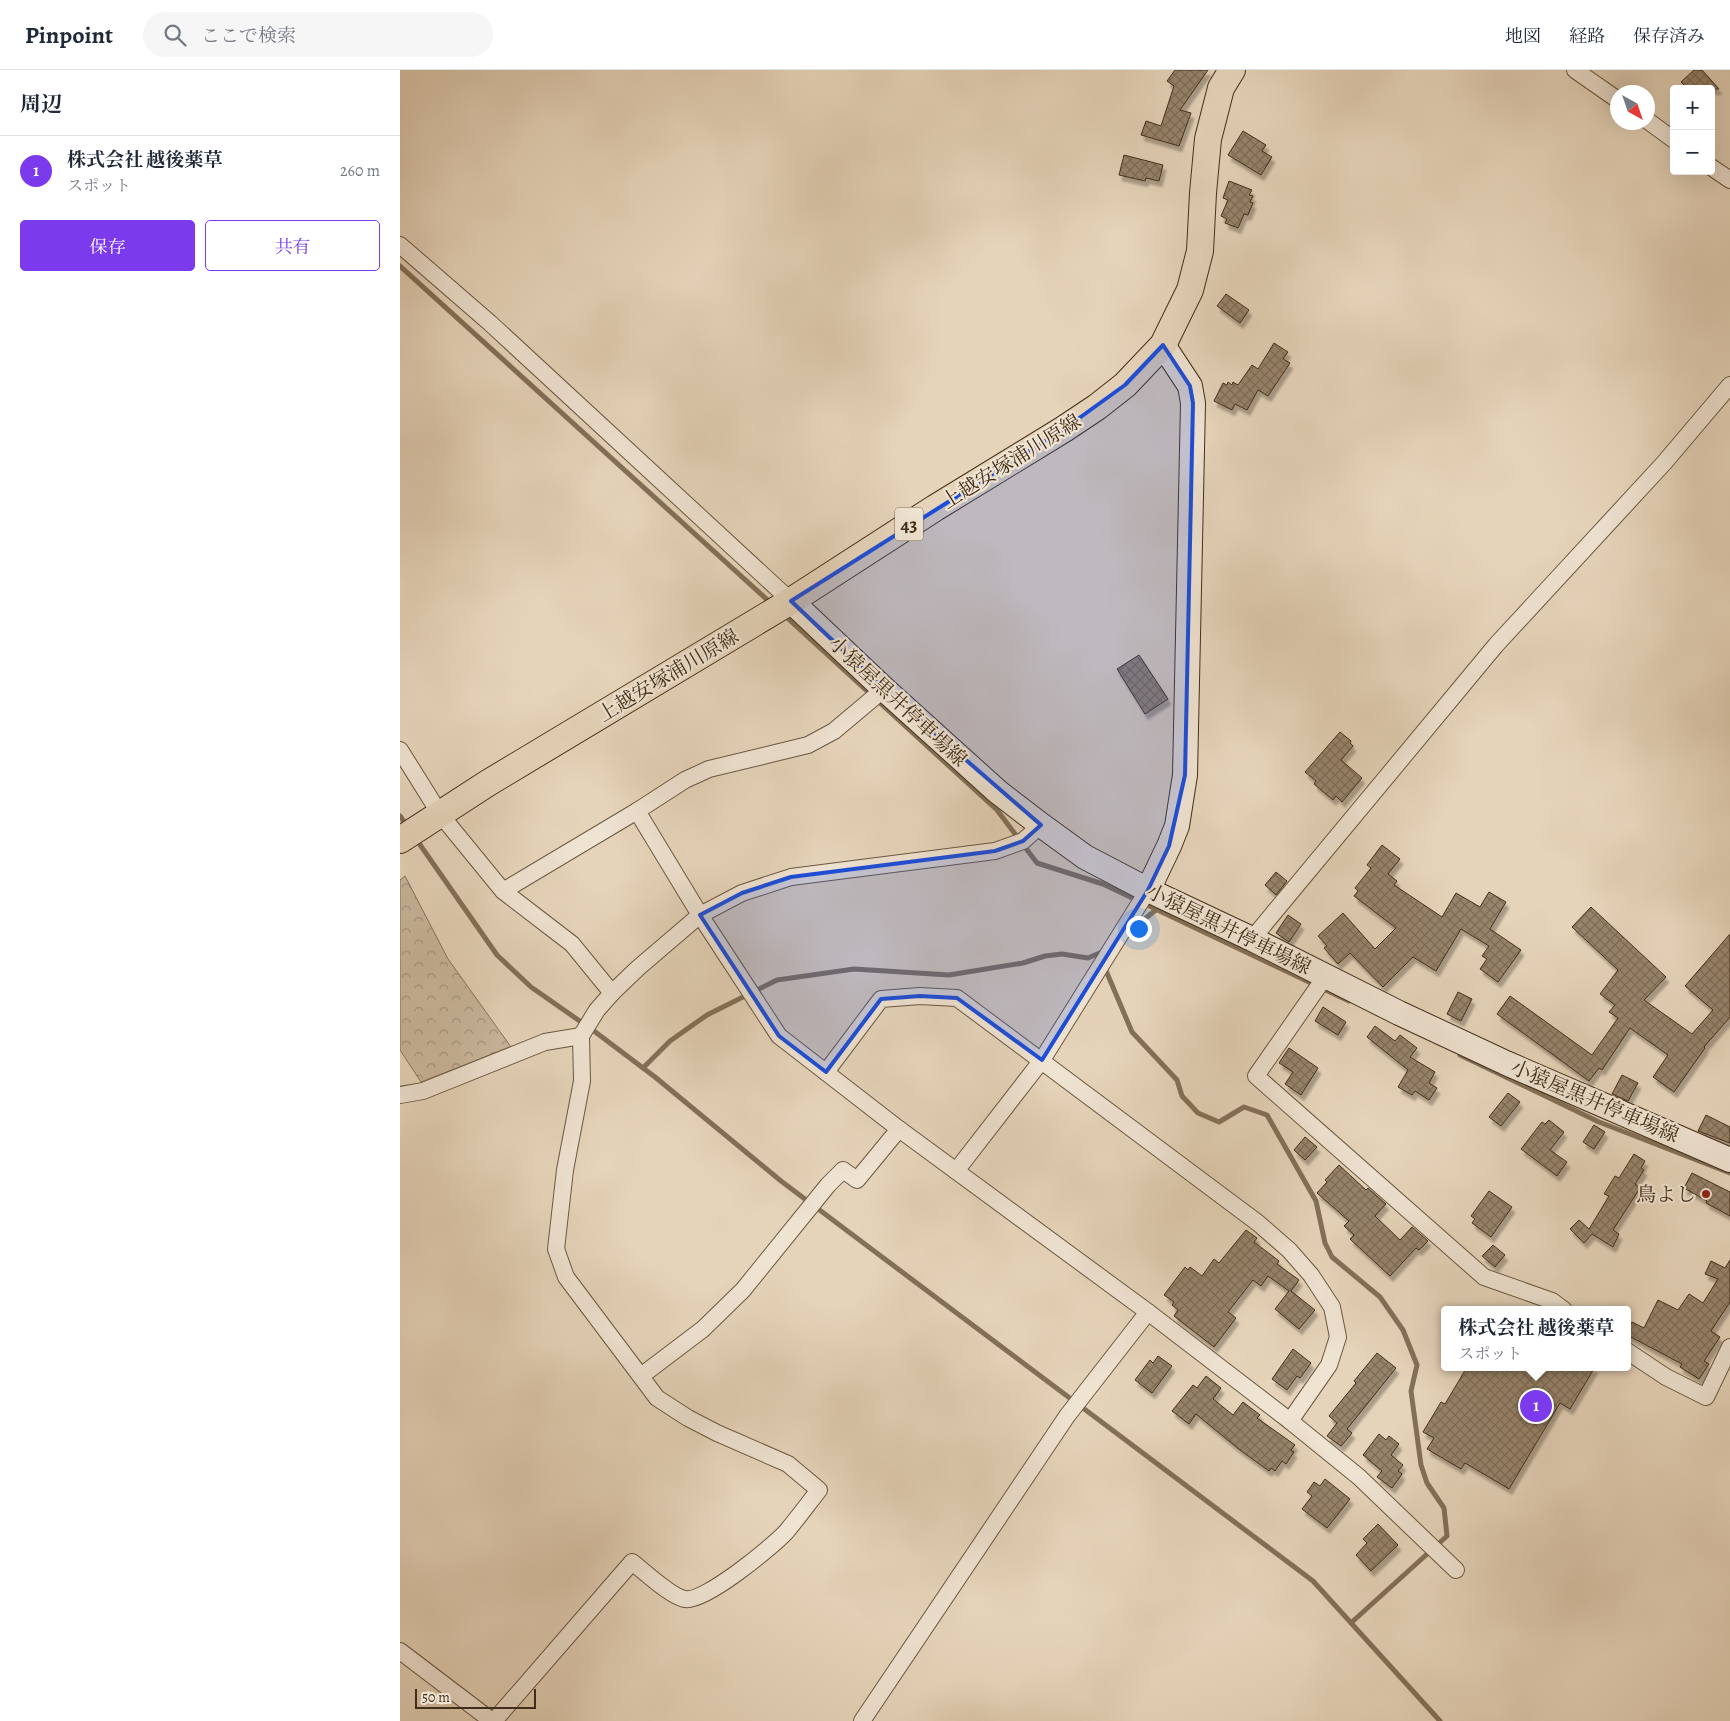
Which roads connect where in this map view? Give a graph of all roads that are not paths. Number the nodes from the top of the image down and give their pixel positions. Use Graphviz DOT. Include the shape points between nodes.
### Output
graph roads {
  1 [pos="1232,70"];
  2 [pos="1575,70"];
  3 [pos="1610,94"];
  4 [pos="1655,127"];
  5 [pos="1670,137"];
  6 [pos="1715,170"];
  7 [pos="1730,180"];
  8 [pos="400,244"];
  9 [pos="1163,345"];
  10 [pos="1730,386"];
  11 [pos="791,601"];
  12 [pos="884,689"];
  13 [pos="400,750"];
  14 [pos="637,811"];
  15 [pos="440,814"];
  16 [pos="1041,825"];
  17 [pos="400,840"];
  18 [pos="1148,890"];
  19 [pos="503,891"];
  20 [pos="700,915"];
  21 [pos="1252,939"];
  22 [pos="1325,977"];
  23 [pos="612,993"];
  24 [pos="581,1036"];
  25 [pos="1042,1060"];
  26 [pos="826,1072"];
  27 [pos="400,1095"];
  28 [pos="899,1129"];
  29 [pos="1730,1160"];
  30 [pos="956,1171"];
  31 [pos="1559,1306"];
  32 [pos="1148,1312"];
  33 [pos="1730,1347"];
  34 [pos="1631,1354"];
  35 [pos="640,1376"];
  36 [pos="1290,1421"];
  37 [pos="1456,1570"];
  38 [pos="400,1651"];
  39 [pos="493,1721"];
  40 [pos="862,1721"];
  1 -- 9 [label="main road, 上越安塚浦川原線 / 43" via="1221,88 1208,139 1200,251 1190,290"];
  2 -- 3 [label="street"];
  4 -- 5 [label="street"];
  6 -- 7 [label="street"];
  8 -- 11 [label="street"];
  9 -- 11 [label="main road, 上越安塚浦川原線 / 43" via="1125,385 1097,407"];
  9 -- 18 [label="main road" via="1190,386 1193,403 1186,775 1176,826"];
  10 -- 21 [label="street" via="1664,463 1492,649"];
  11 -- 12 [label="main road, 小猿屋黒井停車場線"];
  11 -- 15 [label="main road, 上越安塚浦川原線 / 43"];
  12 -- 14 [label="street" via="834,731 808,744 709,770 685,780"];
  12 -- 16 [label="main road, 小猿屋黒井停車場線" via="998,792"];
  13 -- 15 [label="street"];
  14 -- 19 [label="street"];
  14 -- 20 [label="street"];
  15 -- 17 [label="main road, 上越安塚浦川原線 / 43"];
  15 -- 19 [label="street"];
  16 -- 18 [label="main road, 小猿屋黒井停車場線" via="1085,857"];
  16 -- 20 [label="street" via="1023,841 995,851 791,877 742,893"];
  18 -- 21 [label="main road, 小猿屋黒井停車場線"];
  18 -- 25 [label="street"];
  19 -- 23 [label="street" via="572,944"];
  20 -- 23 [label="street"];
  20 -- 26 [label="street" via="779,1036"];
  21 -- 22 [label="main road, 小猿屋黒井停車場線"];
  22 -- 29 [label="main road, 小猿屋黒井停車場線" via="1506,1063"];
  22 -- 31 [label="street" via="1256,1076 1484,1277"];
  23 -- 24 [label="street"];
  24 -- 27 [label="street" via="545,1042 423,1091"];
  24 -- 35 [label="street" via="582,1081 556,1249 566,1277"];
  25 -- 26 [label="street" via="958,998 920,996 881,999"];
  25 -- 30 [label="street"];
  25 -- 36 [label="street" via="1258,1223 1311,1275 1332,1307 1338,1337 1329,1365"];
  26 -- 28 [label="street"];
  28 -- 30 [label="street"];
  28 -- 35 [label="street" via="857,1180 843,1170 828,1184 743,1290 704,1328"];
  30 -- 32 [label="street"];
  32 -- 36 [label="street"];
  32 -- 40 [label="street" via="1067,1416"];
  33 -- 34 [label="street" via="1706,1397 1666,1377"];
  35 -- 39 [label="street" via="657,1398 688,1418 788,1464 819,1490 784,1534 719,1586 699,1597 686,1600 672,1594 632,1562"];
  36 -- 37 [label="street" via="1359,1477"];
  38 -- 39 [label="street"];
}
